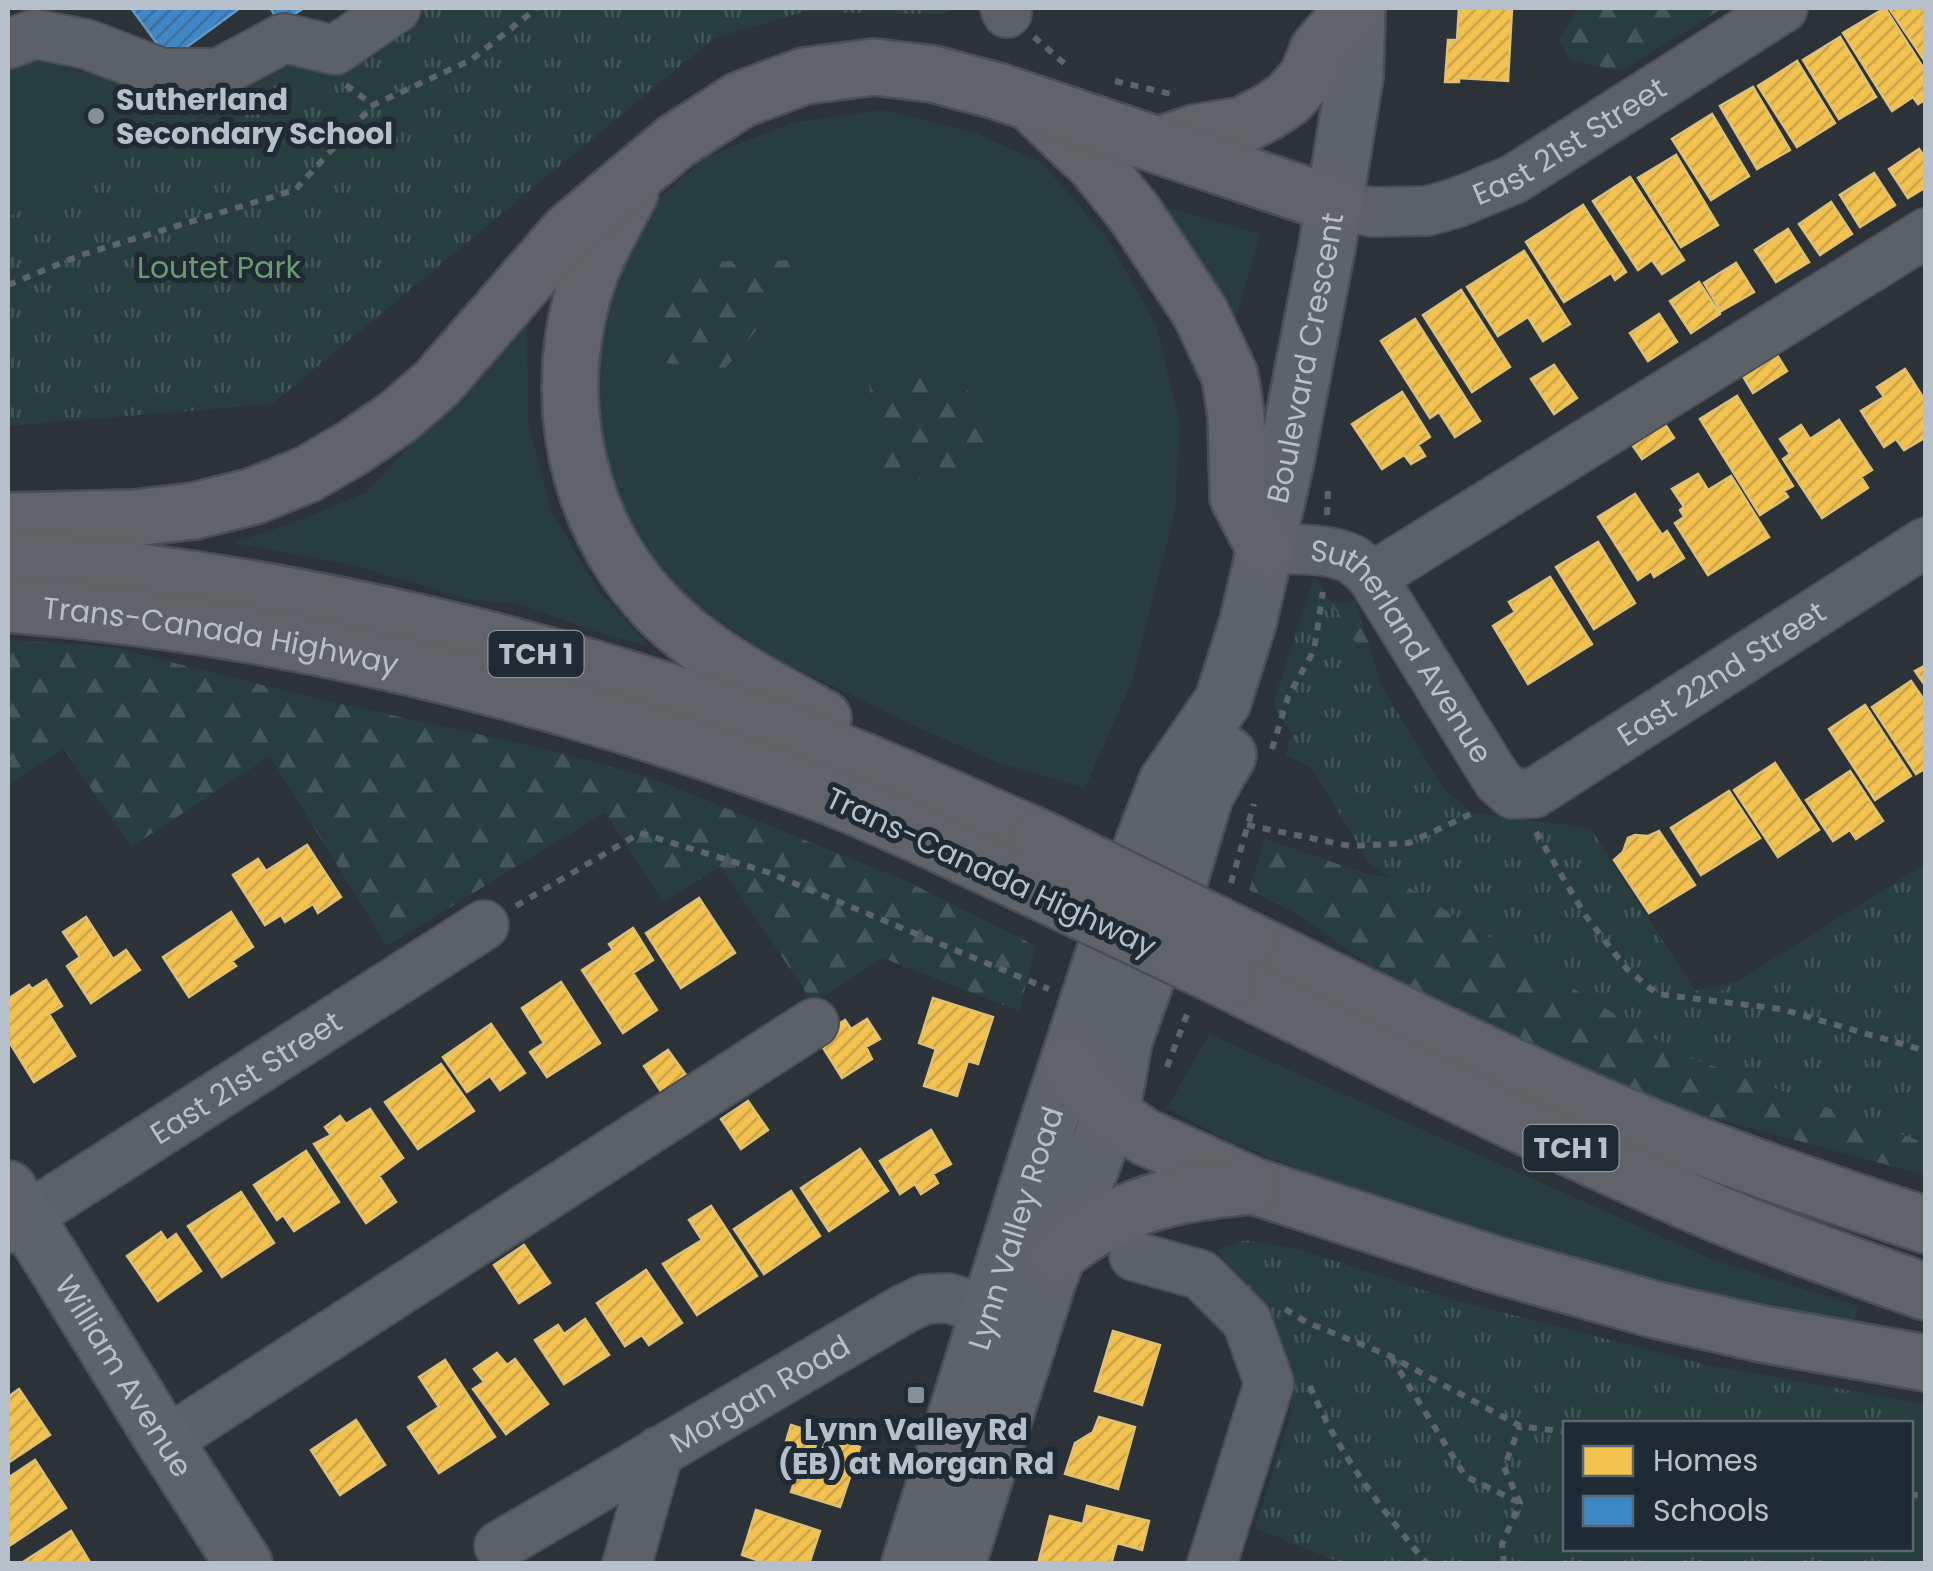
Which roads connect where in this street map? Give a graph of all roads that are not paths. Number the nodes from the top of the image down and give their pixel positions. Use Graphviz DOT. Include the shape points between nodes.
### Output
graph roads {
  1 [pos="396,8"];
  2 [pos="1356,8"];
  3 [pos="1783,8"];
  4 [pos="8,44"];
  5 [pos="1051,87"];
  6 [pos="1160,146"];
  7 [pos="640,174"];
  8 [pos="1335,205"];
  9 [pos="1926,233"];
  10 [pos="8,521"];
  11 [pos="1926,542"];
  12 [pos="1265,549"];
  13 [pos="8,558"];
  14 [pos="1349,577"];
  15 [pos="8,604"];
  16 [pos="1223,701"];
  17 [pos="1513,794"];
  18 [pos="1031,860"];
  19 [pos="1161,917"];
  20 [pos="484,925"];
  21 [pos="1223,973"];
  22 [pos="814,1022"];
  23 [pos="1070,1063"];
  24 [pos="1111,1114"];
  25 [pos="1254,1186"];
  26 [pos="13,1212"];
  27 [pos="1926,1225"];
  28 [pos="1058,1254"];
  29 [pos="1134,1256"];
  30 [pos="1926,1292"];
  31 [pos="1012,1318"];
  32 [pos="1926,1363"];
  33 [pos="165,1442"];
  34 [pos="660,1451"];
  35 [pos="499,1546"];
  36 [pos="244,1564"];
  37 [pos="628,1564"];
  38 [pos="910,1564"];
  39 [pos="957,1564"];
  40 [pos="1212,1564"];
  1 -- 4 [label="street" via="335,50 284,38 219,74 162,73 86,44 35,34"];
  2 -- 6 [label="highway" via="1318,50 1289,98 1243,125"];
  2 -- 8 [label="main road, Boulevard Crescent" via="1355,76"];
  3 -- 8 [label="street, East 21st Street" via="1514,179 1428,211"];
  5 -- 6 [label="highway"];
  5 -- 7 [label="highway" via="874,67 804,76 740,100"];
  5 -- 12 [label="highway" via="1095,164 1200,312 1230,376 1238,497"];
  6 -- 8 [label="highway"];
  7 -- 10 [label="highway" via="569,231 438,383 354,448 308,474 194,511"];
  7 -- 18 [label="highway" via="596,256 569,385 576,461 607,538 654,604 686,634"];
  8 -- 12 [label="main road, Boulevard Crescent"];
  9 -- 14 [label="street"];
  11 -- 17 [label="street, East 22nd Street" via="1534,793"];
  12 -- 14 [label="street, Sutherland Avenue" via="1344,555 1358,562"];
  12 -- 16 [label="main road, Boulevard Crescent"];
  13 -- 18 [label="highway, Trans-Canada Highway / TCH 1" via="218,582 351,607 568,662 846,755"];
  14 -- 17 [label="street, Sutherland Avenue"];
  15 -- 18 [label="highway, Trans-Canada Highway / TCH 1" via="211,628 342,652 715,754"];
  16 -- 19 [label="main road, Boulevard Crescent" via="1167,782"];
  16 -- 19 [label="main road, Boulevard Crescent" via="1253,765"];
  18 -- 21 [label="highway, Trans-Canada Highway / TCH 1, bridge"];
  19 -- 23 [label="main road, Lynn Valley Road"];
  19 -- 24 [label="main road, Lynn Valley Road" via="1149,1058"];
  20 -- 26 [label="street, East 21st Street"];
  21 -- 27 [label="highway, Trans-Canada Highway / TCH 1"];
  21 -- 30 [label="highway, Trans-Canada Highway / TCH 1" via="1678,1197"];
  22 -- 33 [label="street"];
  23 -- 24 [label="highway"];
  23 -- 31 [label="main road, Lynn Valley Road" via="1039,1151"];
  24 -- 25 [label="highway"];
  24 -- 28 [label="main road, Lynn Valley Road"];
  25 -- 28 [label="highway" via="1141,1204"];
  25 -- 32 [label="highway" via="1566,1286 1762,1334"];
  26 -- 33 [label="main road, William Avenue"];
  28 -- 31 [label="main road, Lynn Valley Road"];
  29 -- 40 [label="street" via="1201,1275 1247,1320 1269,1383"];
  31 -- 34 [label="street, Morgan Road" via="948,1298 925,1299"];
  31 -- 38 [label="main road, Lynn Valley Road"];
  31 -- 39 [label="main road, Lynn Valley Road"];
  33 -- 36 [label="main road, William Avenue"];
  34 -- 35 [label="street, Morgan Road"];
  34 -- 37 [label="street"];
}
